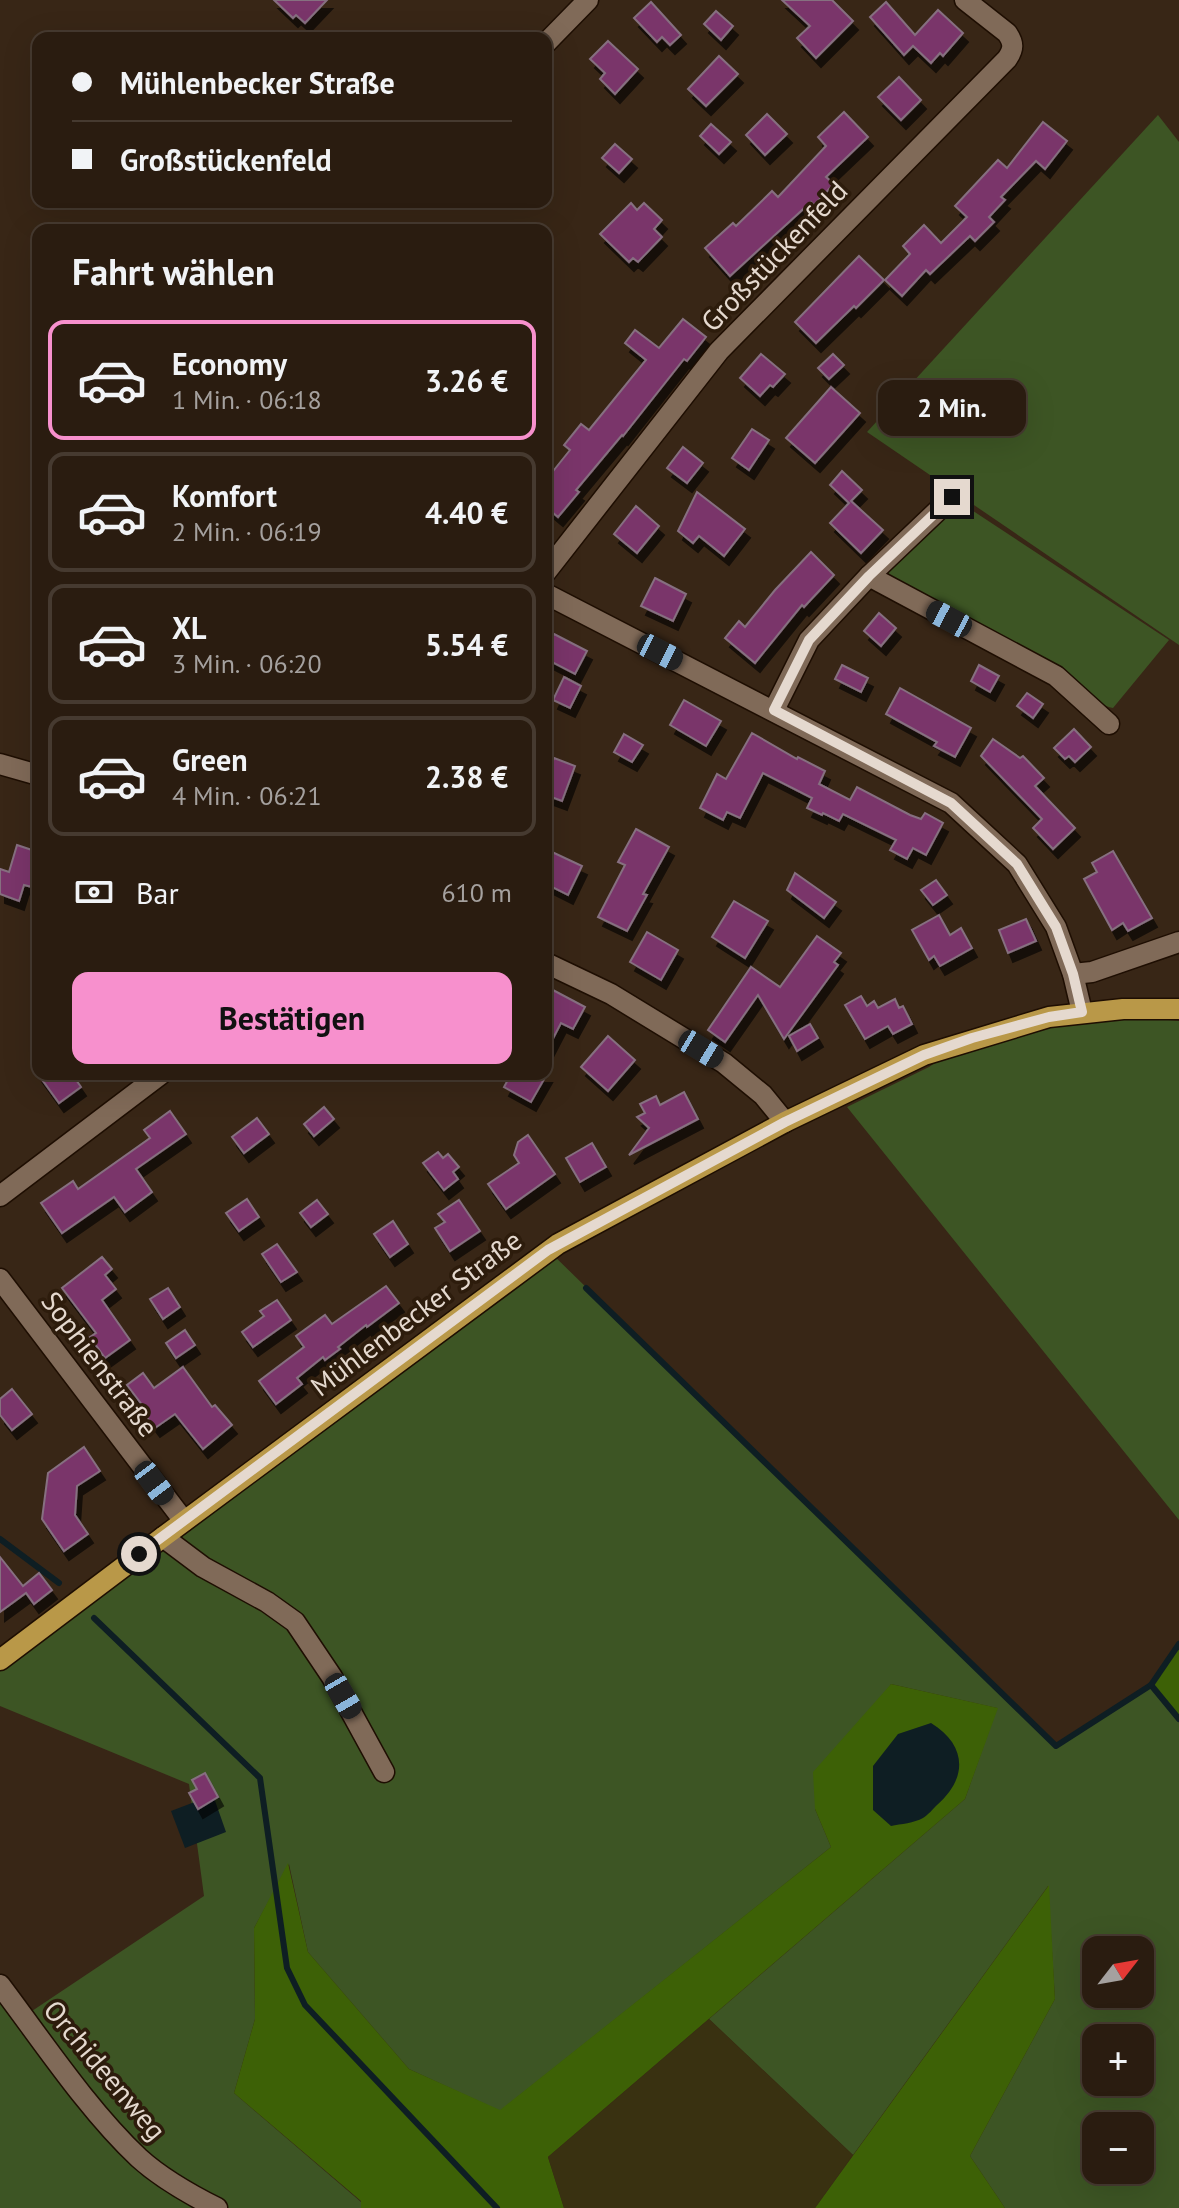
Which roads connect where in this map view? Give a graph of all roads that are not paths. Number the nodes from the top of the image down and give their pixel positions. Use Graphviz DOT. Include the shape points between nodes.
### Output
graph roads {
  1 [pos="588,0"];
  2 [pos="965,0"];
  3 [pos="552,37"];
  4 [pos="952,497"];
  5 [pos="552,564"];
  6 [pos="869,576"];
  7 [pos="552,597"];
  8 [pos="774,710"];
  9 [pos="1109,724"];
  10 [pos="0,764"];
  11 [pos="32,773"];
  12 [pos="1179,942"];
  13 [pos="552,966"];
  14 [pos="1073,974"];
  15 [pos="1179,1009"];
  16 [pos="1082,1012"];
  17 [pos="153,1080"];
  18 [pos="785,1122"];
  19 [pos="0,1196"];
  20 [pos="0,1279"];
  21 [pos="184,1521"];
  22 [pos="163,1537"];
  23 [pos="0,1660"];
  24 [pos="384,1772"];
  25 [pos="0,1985"];
  26 [pos="217,2208"];
  1 -- 3 [label="street"];
  2 -- 5 [label="street, Großstückenfeld" via="1007,33 1013,46 1007,59 719,351"];
  4 -- 6 [label="street"];
  6 -- 8 [label="street" via="809,640"];
  6 -- 9 [label="street" via="1056,676"];
  7 -- 8 [label="street"];
  8 -- 14 [label="street" via="951,803 1017,864 1056,927"];
  10 -- 11 [label="street"];
  12 -- 14 [label="street"];
  13 -- 18 [label="street" via="611,994 724,1063 763,1095"];
  14 -- 16 [label="street"];
  15 -- 16 [label="main road, Mühlenbecker Straße"];
  16 -- 18 [label="main road, Mühlenbecker Straße" via="924,1055"];
  17 -- 19 [label="street"];
  18 -- 21 [label="main road, Mühlenbecker Straße" via="548,1250"];
  20 -- 21 [label="street, Sophienstraße"];
  21 -- 22 [label="main road, Mühlenbecker Straße"];
  22 -- 23 [label="main road, Mühlenbecker Straße"];
  22 -- 24 [label="street" via="295,1622"];
  25 -- 26 [label="street, Orchideenweg" via="105,2122 141,2160"];
}
